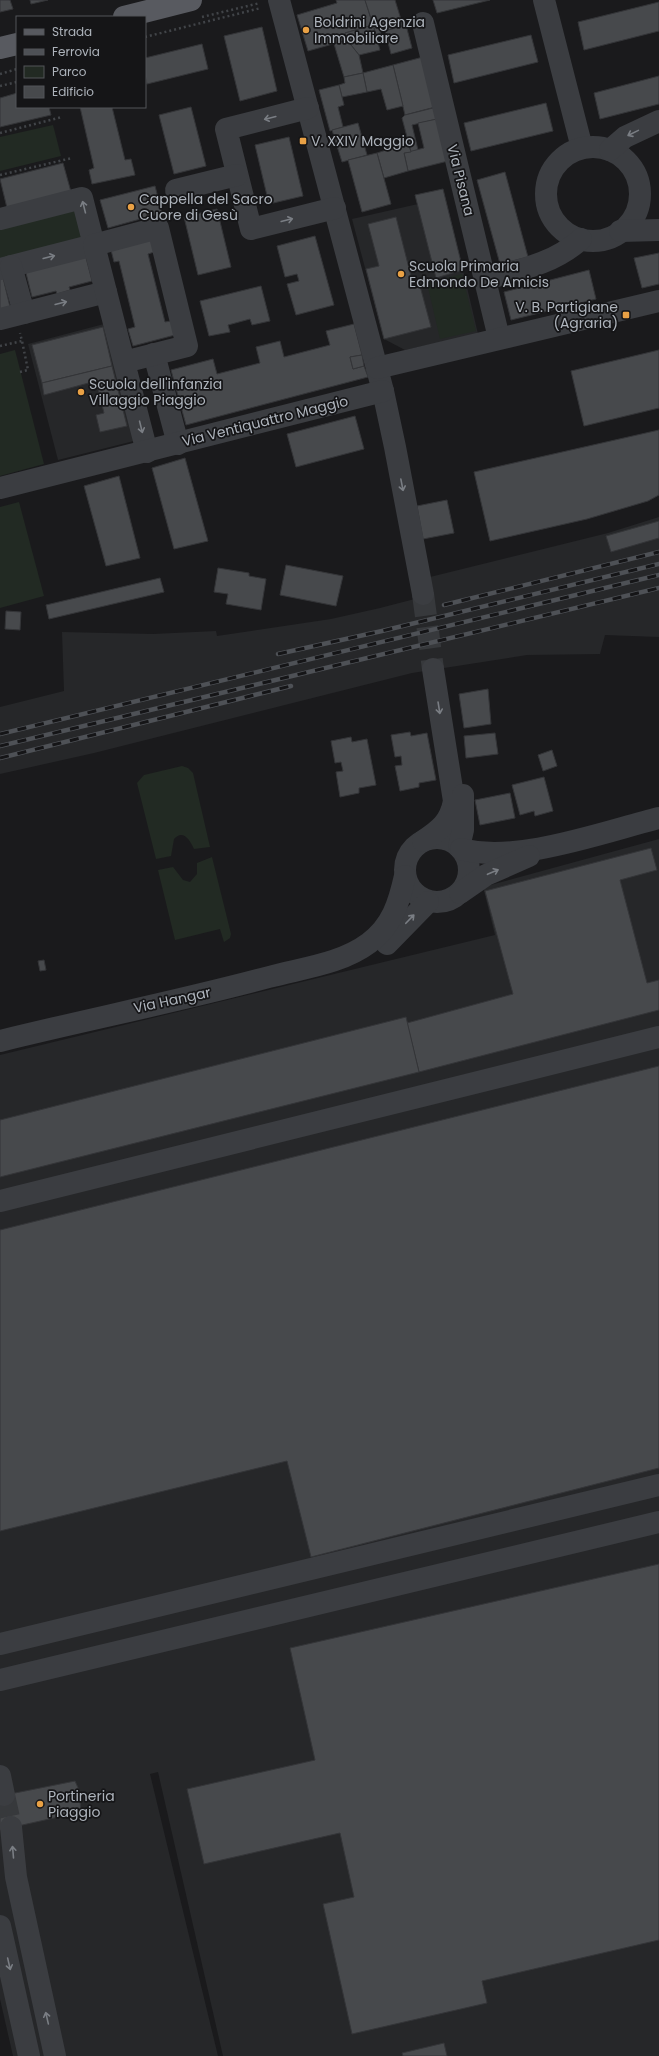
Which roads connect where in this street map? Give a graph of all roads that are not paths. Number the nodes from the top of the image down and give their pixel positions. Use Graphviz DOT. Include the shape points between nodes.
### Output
graph roads {
  1 [pos="544,0"];
  2 [pos="274,2"];
  3 [pos="186,5"];
  4 [pos="129,16"];
  5 [pos="423,23"];
  6 [pos="16,44"];
  7 [pos="0,48"];
  8 [pos="308,108"];
  9 [pos="659,121"];
  10 [pos="582,148"];
  11 [pos="610,150"];
  12 [pos="237,175"];
  13 [pos="176,190"];
  14 [pos="639,203"];
  15 [pos="335,208"];
  16 [pos="0,219"];
  17 [pos="555,221"];
  18 [pos="659,223"];
  19 [pos="659,230"];
  20 [pos="620,231"];
  21 [pos="580,239"];
  22 [pos="94,245"];
  23 [pos="537,265"];
  24 [pos="5,267"];
  25 [pos="485,279"];
  26 [pos="106,292"];
  27 [pos="659,301"];
  28 [pos="24,313"];
  29 [pos="0,319"];
  30 [pos="500,338"];
  31 [pos="154,354"];
  32 [pos="124,362"];
  33 [pos="377,368"];
  34 [pos="383,391"];
  35 [pos="178,444"];
  36 [pos="147,452"];
  37 [pos="0,488"];
  38 [pos="423,594"];
  39 [pos="434,669"];
  40 [pos="462,778"];
  41 [pos="659,818"];
  42 [pos="422,842"];
  43 [pos="551,846"];
  44 [pos="460,848"];
  45 [pos="405,876"];
  46 [pos="460,893"];
  47 [pos="428,902"];
  48 [pos="344,958"];
  49 [pos="659,1037"];
  50 [pos="0,1041"];
  51 [pos="0,1201"];
  52 [pos="659,1485"];
  53 [pos="659,1522"];
  54 [pos="0,1644"];
  55 [pos="0,1680"];
  56 [pos="11,1827"];
  57 [pos="0,1926"];
  58 [pos="30,2056"];
  59 [pos="55,2056"];
  1 -- 10 [label="street"];
  2 -- 8 [label="street"];
  3 -- 4 [label="main road"];
  5 -- 25 [label="street, Via Pisana"];
  6 -- 7 [label="main road"];
  8 -- 12 [label="street, one-way" via="226,129"];
  8 -- 15 [label="street"];
  9 -- 11 [label="street, one-way" via="625,137"];
  10 -- 11 [label="street"];
  10 -- 17 [label="street" via="562,159 550,176 546,196"];
  11 -- 14 [label="street" via="623,158 633,169 638,182"];
  12 -- 13 [label="street"];
  12 -- 15 [label="street, one-way" via="251,229"];
  14 -- 18 [label="street"];
  14 -- 20 [label="street" via="632,220"];
  15 -- 33 [label="street"];
  22 -- 16 [label="street, one-way" via="82,198"];
  17 -- 21 [label="street"];
  17 -- 23 [label="street" via="551,237"];
  19 -- 20 [label="street"];
  20 -- 21 [label="street" via="603,239"];
  21 -- 23 [label="street" via="562,253"];
  24 -- 22 [label="street, one-way"];
  22 -- 26 [label="street"];
  22 -- 31 [label="street" via="158,228 187,346"];
  23 -- 25 [label="street"];
  24 -- 28 [label="street"];
  25 -- 30 [label="street, Via Pisana"];
  28 -- 26 [label="street, one-way"];
  26 -- 32 [label="street"];
  27 -- 30 [label="street"];
  28 -- 29 [label="street"];
  30 -- 33 [label="street"];
  31 -- 32 [label="street"];
  31 -- 35 [label="street"];
  32 -- 36 [label="street, one-way"];
  33 -- 34 [label="street"];
  34 -- 35 [label="street, Via Ventiquattro Maggio"];
  34 -- 38 [label="street, one-way"];
  35 -- 36 [label="street, Via Ventiquattro Maggio"];
  36 -- 37 [label="street, Via Ventiquattro Maggio"];
  39 -- 42 [label="street, one-way" via="454,802 452,812 443,828"];
  40 -- 44 [label="street" via="464,820"];
  41 -- 43 [label="street"];
  42 -- 44 [label="street" via="443,839"];
  42 -- 45 [label="street" via="409,855"];
  43 -- 44 [label="street" via="499,853 478,853"];
  46 -- 43 [label="street, one-way" via="486,875"];
  44 -- 46 [label="street" via="466,856 469,868 468,879"];
  45 -- 47 [label="street" via="412,891"];
  45 -- 48 [label="street, Via Hangar" via="399,901 389,922 368,944"];
  46 -- 47 [label="street" via="444,902"];
  48 -- 47 [label="street, Via Hangar, one-way" via="366,957 381,948"];
  48 -- 50 [label="street, Via Hangar"];
  49 -- 51 [label="street"];
  52 -- 54 [label="street"];
  53 -- 55 [label="street"];
  59 -- 56 [label="street, one-way" via="16,1877"];
  57 -- 58 [label="street, one-way"];
}
